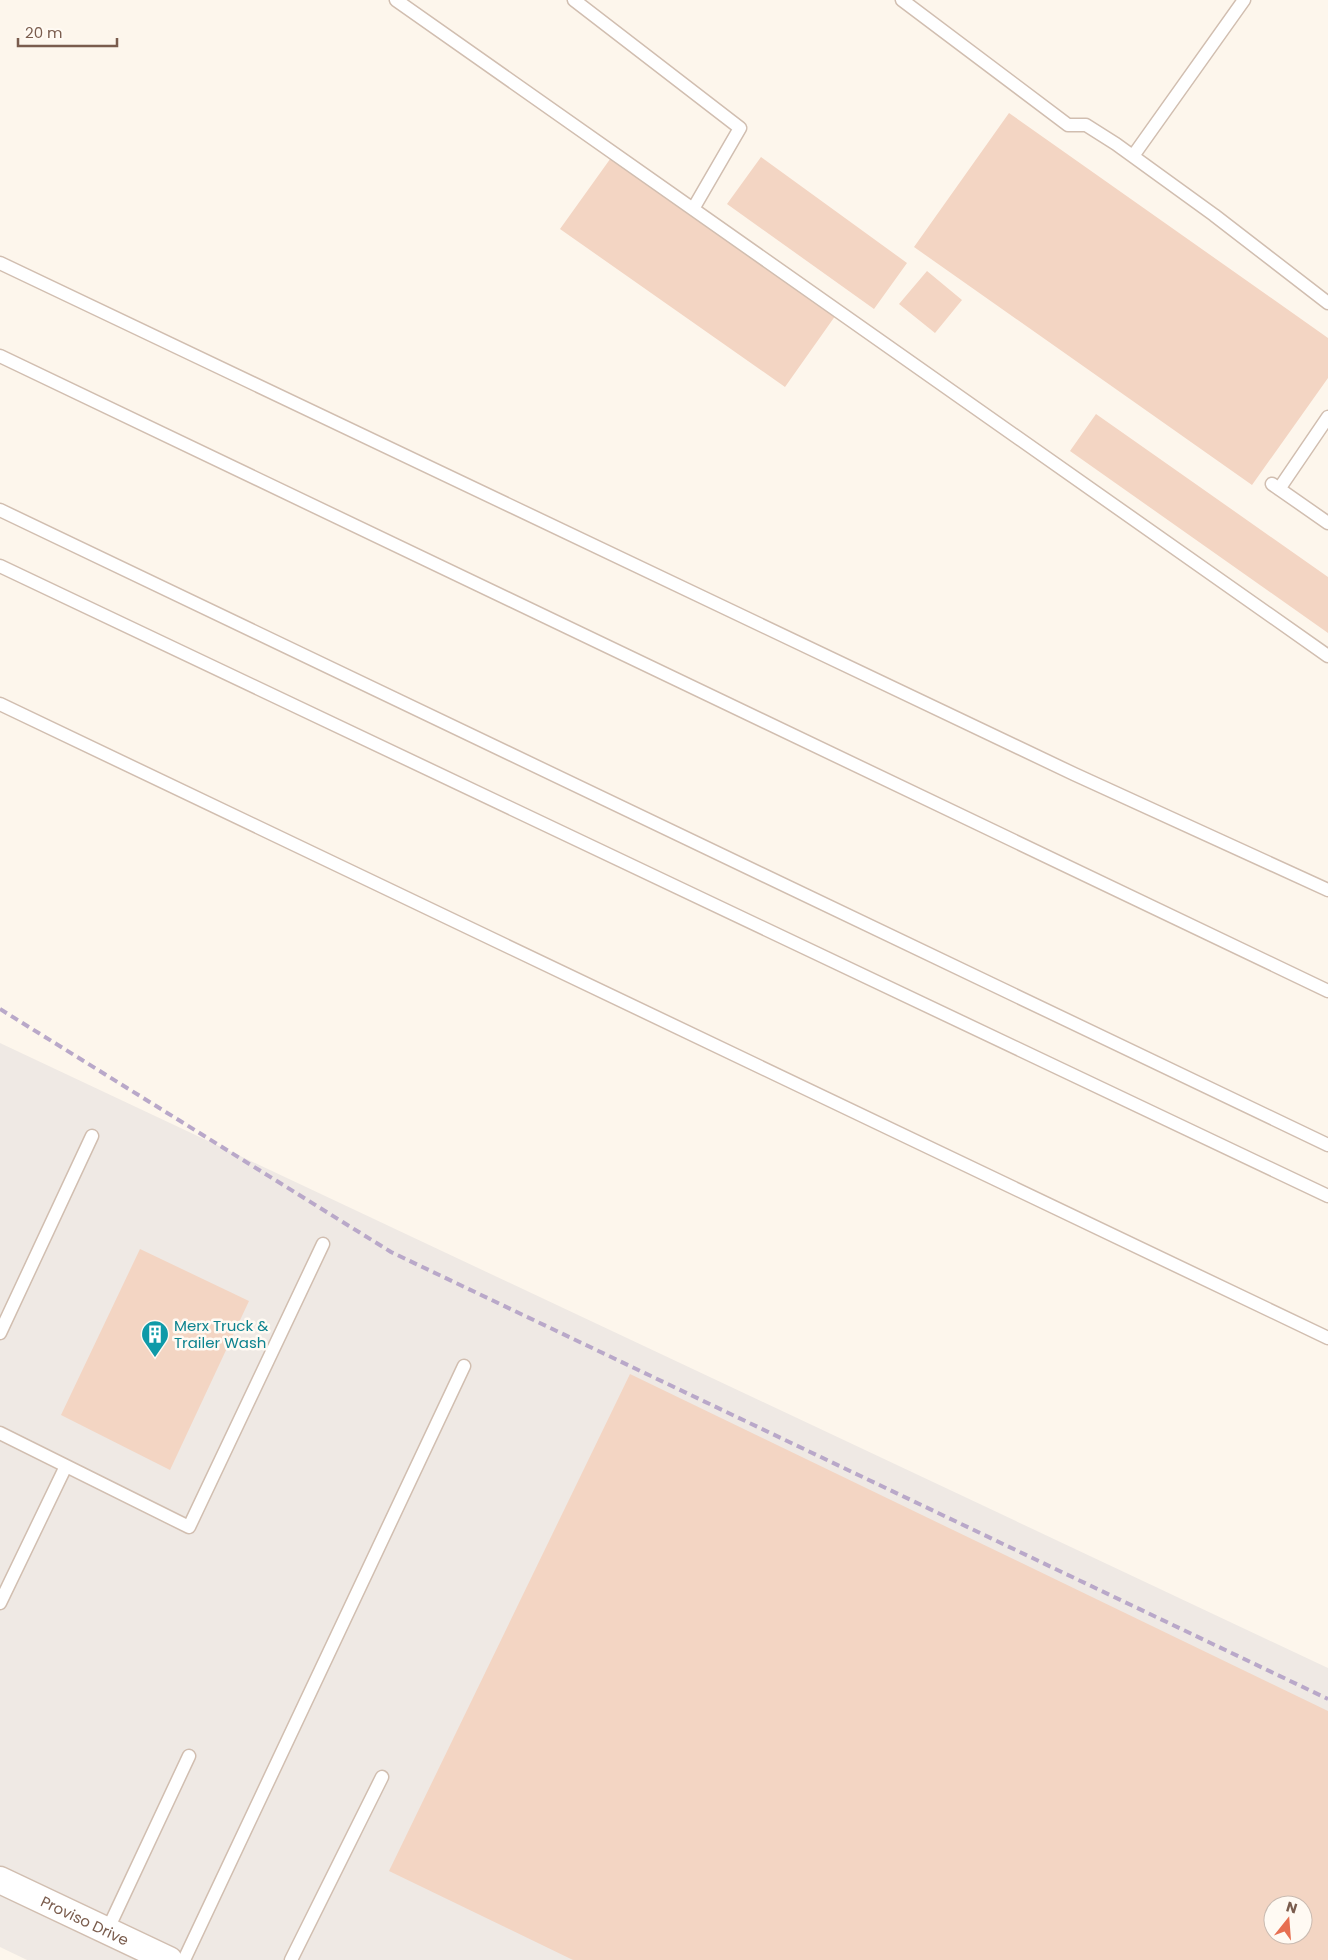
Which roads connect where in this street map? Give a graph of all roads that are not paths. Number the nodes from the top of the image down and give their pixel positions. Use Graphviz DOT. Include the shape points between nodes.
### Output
graph roads {
  1 [pos="396,0"];
  2 [pos="574,0"];
  3 [pos="902,0"];
  4 [pos="1244,0"];
  5 [pos="1133,156"];
  6 [pos="693,209"];
  7 [pos="0,263"];
  8 [pos="1328,304"];
  9 [pos="0,356"];
  10 [pos="1328,417"];
  11 [pos="0,510"];
  12 [pos="1328,523"];
  13 [pos="0,566"];
  14 [pos="1328,656"];
  15 [pos="0,704"];
  16 [pos="1328,890"];
  17 [pos="1328,991"];
  18 [pos="92,1136"];
  19 [pos="1328,1145"];
  20 [pos="1328,1196"];
  21 [pos="322,1244"];
  22 [pos="0,1333"];
  23 [pos="1328,1338"];
  24 [pos="464,1366"];
  25 [pos="0,1433"];
  26 [pos="66,1466"];
  27 [pos="0,1603"];
  28 [pos="189,1756"];
  29 [pos="382,1777"];
  30 [pos="0,1880"];
  31 [pos="107,1931"];
  32 [pos="169,1960"];
  33 [pos="184,1960"];
  34 [pos="291,1960"];
  1 -- 6 [label="lane"];
  2 -- 6 [label="lane" via="740,128"];
  3 -- 5 [label="lane" via="1068,125 1086,126"];
  4 -- 5 [label="lane"];
  5 -- 8 [label="lane"];
  6 -- 14 [label="lane"];
  7 -- 16 [label="lane" via="1066,770"];
  9 -- 17 [label="lane"];
  10 -- 12 [label="lane" via="1276,486"];
  11 -- 19 [label="lane"];
  13 -- 20 [label="lane"];
  15 -- 23 [label="lane"];
  18 -- 22 [label="lane"];
  21 -- 26 [label="lane" via="189,1527"];
  24 -- 33 [label="lane"];
  25 -- 26 [label="lane"];
  26 -- 27 [label="lane"];
  28 -- 31 [label="lane"];
  29 -- 34 [label="lane"];
  30 -- 31 [label="street, Proviso Drive"];
  31 -- 32 [label="street, Proviso Drive"];
}
